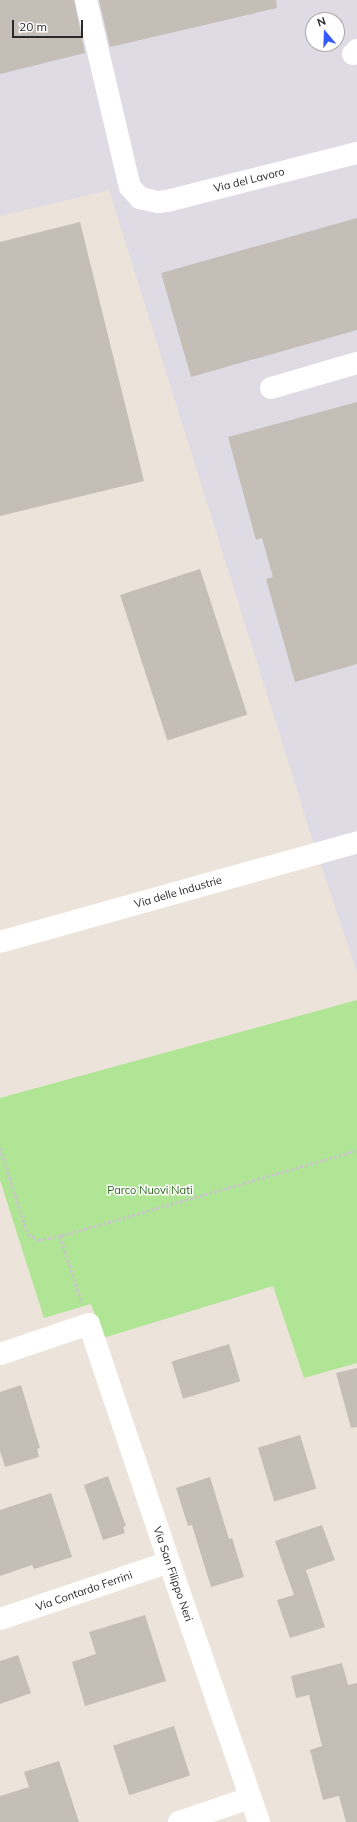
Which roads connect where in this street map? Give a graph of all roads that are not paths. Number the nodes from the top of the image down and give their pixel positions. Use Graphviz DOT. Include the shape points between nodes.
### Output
graph roads {
  1 [pos="86,0"];
  2 [pos="357,153"];
  3 [pos="357,363"];
  4 [pos="271,388"];
  5 [pos="357,842"];
  6 [pos="0,942"];
  7 [pos="0,1354"];
  8 [pos="169,1562"];
  9 [pos="0,1619"];
  10 [pos="250,1798"];
  11 [pos="179,1822"];
  12 [pos="259,1822"];
  1 -- 2 [label="street, Via del Lavoro" via="130,187 140,198 167,201"];
  3 -- 4 [label="street"];
  5 -- 6 [label="street, Via delle Industrie"];
  7 -- 8 [label="street, Via San Filippo Neri" via="89,1324"];
  8 -- 9 [label="street, Via Contardo Ferrini"];
  8 -- 10 [label="street, Via San Filippo Neri"];
  10 -- 11 [label="street"];
  10 -- 12 [label="street, Via San Filippo Neri"];
}
